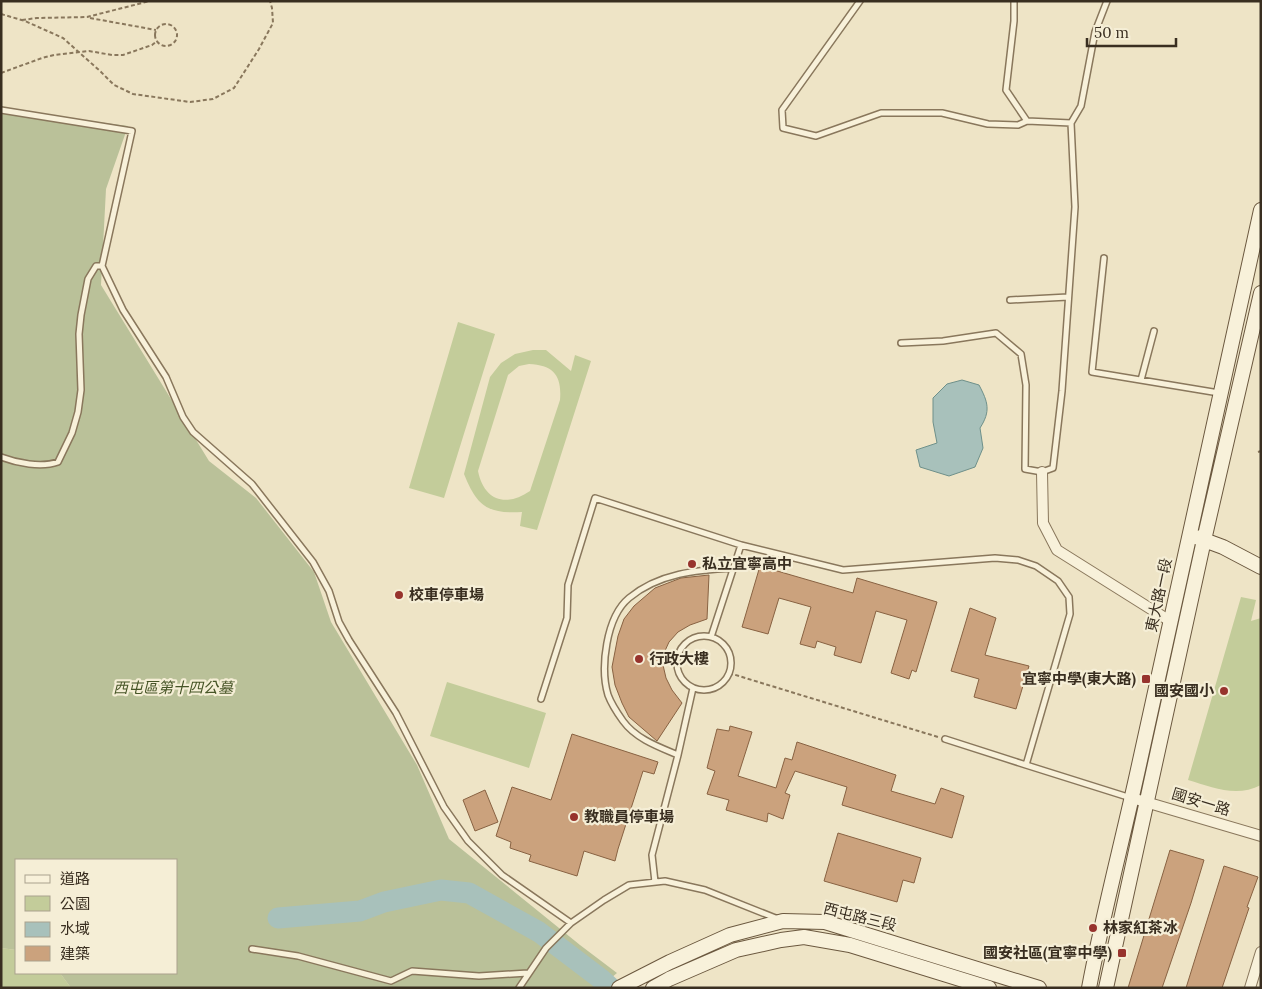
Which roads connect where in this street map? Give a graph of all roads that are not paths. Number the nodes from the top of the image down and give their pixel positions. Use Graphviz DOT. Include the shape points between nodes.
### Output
graph roads {
  1 [pos="860,1"];
  2 [pos="1014,1"];
  3 [pos="1107,1"];
  4 [pos="1,110"];
  5 [pos="1027,120"];
  6 [pos="1072,123"];
  7 [pos="1261,210"];
  8 [pos="1104,258"];
  9 [pos="102,266"];
  10 [pos="1261,293"];
  11 [pos="1068,297"];
  12 [pos="1010,300"];
  13 [pos="1154,331"];
  14 [pos="900,343"];
  15 [pos="1141,380"];
  16 [pos="1220,394"];
  17 [pos="1,457"];
  18 [pos="1042,472"];
  19 [pos="1188,535"];
  20 [pos="1204,540"];
  21 [pos="742,545"];
  22 [pos="1261,567"];
  23 [pos="734,568"];
  24 [pos="1170,621"];
  25 [pos="710,637"];
  26 [pos="693,688"];
  27 [pos="541,699"];
  28 [pos="945,739"];
  29 [pos="678,755"];
  30 [pos="1026,765"];
  31 [pos="1132,798"];
  32 [pos="1147,802"];
  33 [pos="1261,836"];
  34 [pos="655,882"];
  35 [pos="783,921"];
  36 [pos="571,923"];
  37 [pos="252,949"];
  38 [pos="1261,952"];
  39 [pos="528,973"];
  40 [pos="519,988"];
  41 [pos="619,988"];
  42 [pos="653,988"];
  43 [pos="989,988"];
  44 [pos="1039,988"];
  45 [pos="1089,988"];
  46 [pos="1106,988"];
  47 [pos="1250,988"];
  1 -- 5 [label="lane" via="782,110 783,128 816,136 881,113 942,113 988,124 1018,126"];
  2 -- 5 [label="lane" via="1006,90"];
  3 -- 6 [label="lane" via="1095,32 1081,106"];
  4 -- 9 [label="lane" via="132,132"];
  5 -- 6 [label="lane"];
  6 -- 11 [label="lane" via="1075,207"];
  7 -- 16 [label="street, 東大路一段"];
  8 -- 15 [label="lane" via="1092,372"];
  9 -- 17 [label="lane" via="96,266 84,289 80,334 81,390 72,433 62,455 58,462 44,464"];
  9 -- 36 [label="lane" via="122,310 166,377 194,432 252,484 313,562 329,591 348,640 396,713 444,807 468,842 502,875"];
  10 -- 20 [label="street"];
  11 -- 12 [label="lane"];
  11 -- 18 [label="lane" via="1053,468"];
  13 -- 15 [label="lane"];
  14 -- 18 [label="lane" via="996,333 1021,354 1026,385 1025,468"];
  15 -- 16 [label="lane"];
  16 -- 19 [label="street, 東大路一段"];
  18 -- 24 [label="street" via="1043,522 1056,550"];
  19 -- 20 [label="street"];
  19 -- 24 [label="street, 東大路一段"];
  20 -- 22 [label="street"];
  20 -- 32 [label="street"];
  21 -- 23 [label="lane"];
  21 -- 27 [label="lane" via="595,498 568,585 567,618"];
  21 -- 30 [label="lane" via="843,570 995,558 1018,560 1036,566 1058,582 1069,597 1070,614"];
  23 -- 25 [label="lane"];
  23 -- 29 [label="lane" via="696,570 657,580 628,599 612,622 604,660 608,695 624,723 647,742"];
  24 -- 31 [label="street, 東大路一段"];
  25 -- 26 [label="lane" via="695,638 678,655 681,678"];
  25 -- 26 [label="lane" via="718,640 728,651 729,672 714,688"];
  26 -- 29 [label="lane"];
  28 -- 30 [label="lane"];
  29 -- 34 [label="lane" via="652,855"];
  30 -- 31 [label="lane"];
  31 -- 32 [label="street, 國安一路"];
  31 -- 45 [label="street, 東大路一段"];
  32 -- 33 [label="street, 國安一路"];
  32 -- 46 [label="street"];
  34 -- 35 [label="lane" via="665,881 705,890"];
  34 -- 36 [label="lane" via="629,885"];
  35 -- 41 [label="street, 西屯路三段" via="730,935"];
  35 -- 44 [label="street, 西屯路三段" via="825,922"];
  36 -- 39 [label="lane" via="546,948"];
  37 -- 39 [label="lane" via="298,956 391,981 412,971 479,976"];
  38 -- 47 [label="street"];
  39 -- 40 [label="lane"];
  42 -- 43 [label="street, 西屯路三段" via="736,950 804,937 850,945"];
}
